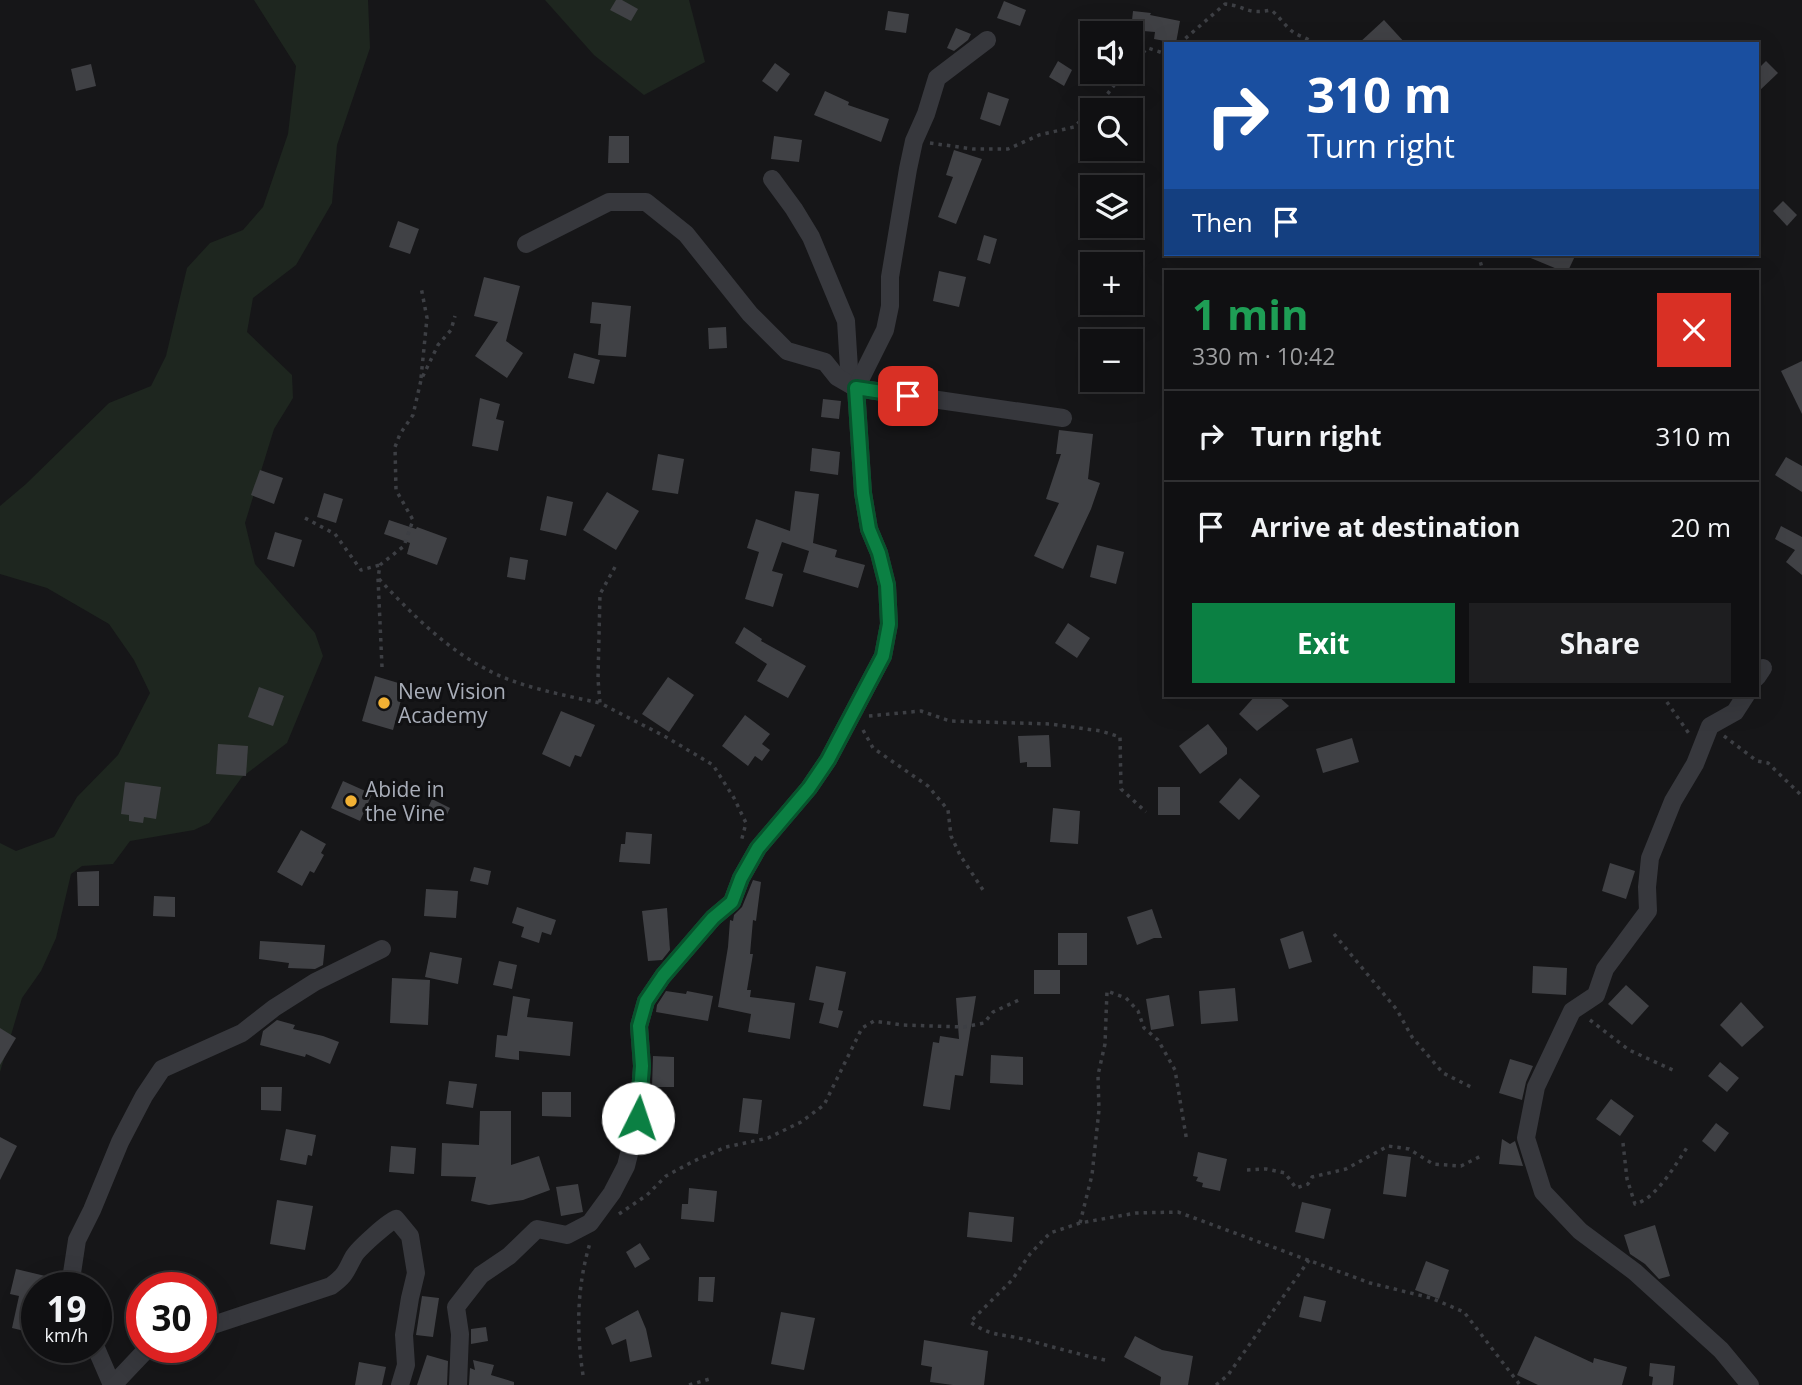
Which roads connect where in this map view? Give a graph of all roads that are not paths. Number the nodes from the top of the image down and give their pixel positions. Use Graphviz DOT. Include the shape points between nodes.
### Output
graph roads {
  1 [pos="986,40"];
  2 [pos="772,179"];
  3 [pos="526,244"];
  4 [pos="853,386"];
  5 [pos="1063,418"];
  6 [pos="1745,697"];
  7 [pos="382,949"];
  8 [pos="72,1272"];
  9 [pos="217,1324"];
  10 [pos="103,1363"];
  11 [pos="134,1363"];
  12 [pos="113,1385"];
  13 [pos="400,1385"];
  14 [pos="458,1385"];
  15 [pos="1750,1385"];
  1 -- 4 [label="street" via="937,78 914,141 885,330"];
  2 -- 4 [label="street" via="811,237 846,321"];
  3 -- 4 [label="street" via="609,202 646,202 686,234 750,314 788,351 825,362 837,377"];
  4 -- 5 [label="street"];
  4 -- 14 [label="street" via="869,529 887,585 889,624 883,656 828,760 752,857 732,902 713,918 646,1001 639,1026 638,1118 626,1167 612,1193 590,1223 567,1234 537,1229 481,1275 456,1307"];
  6 -- 15 [label="street" via="1735,712 1710,726 1695,764 1672,802 1650,858 1648,911 1605,969 1596,995 1572,1012 1536,1087 1526,1138 1544,1192 1580,1230 1635,1272 1721,1350"];
  7 -- 8 [label="street" via="315,982 242,1034 162,1069 120,1142 77,1240"];
  9 -- 13 [label="street" via="331,1286 346,1275 355,1253 396,1219 410,1236 416,1273"];
  10 -- 12 [label="street"];
  11 -- 12 [label="street"];
}
